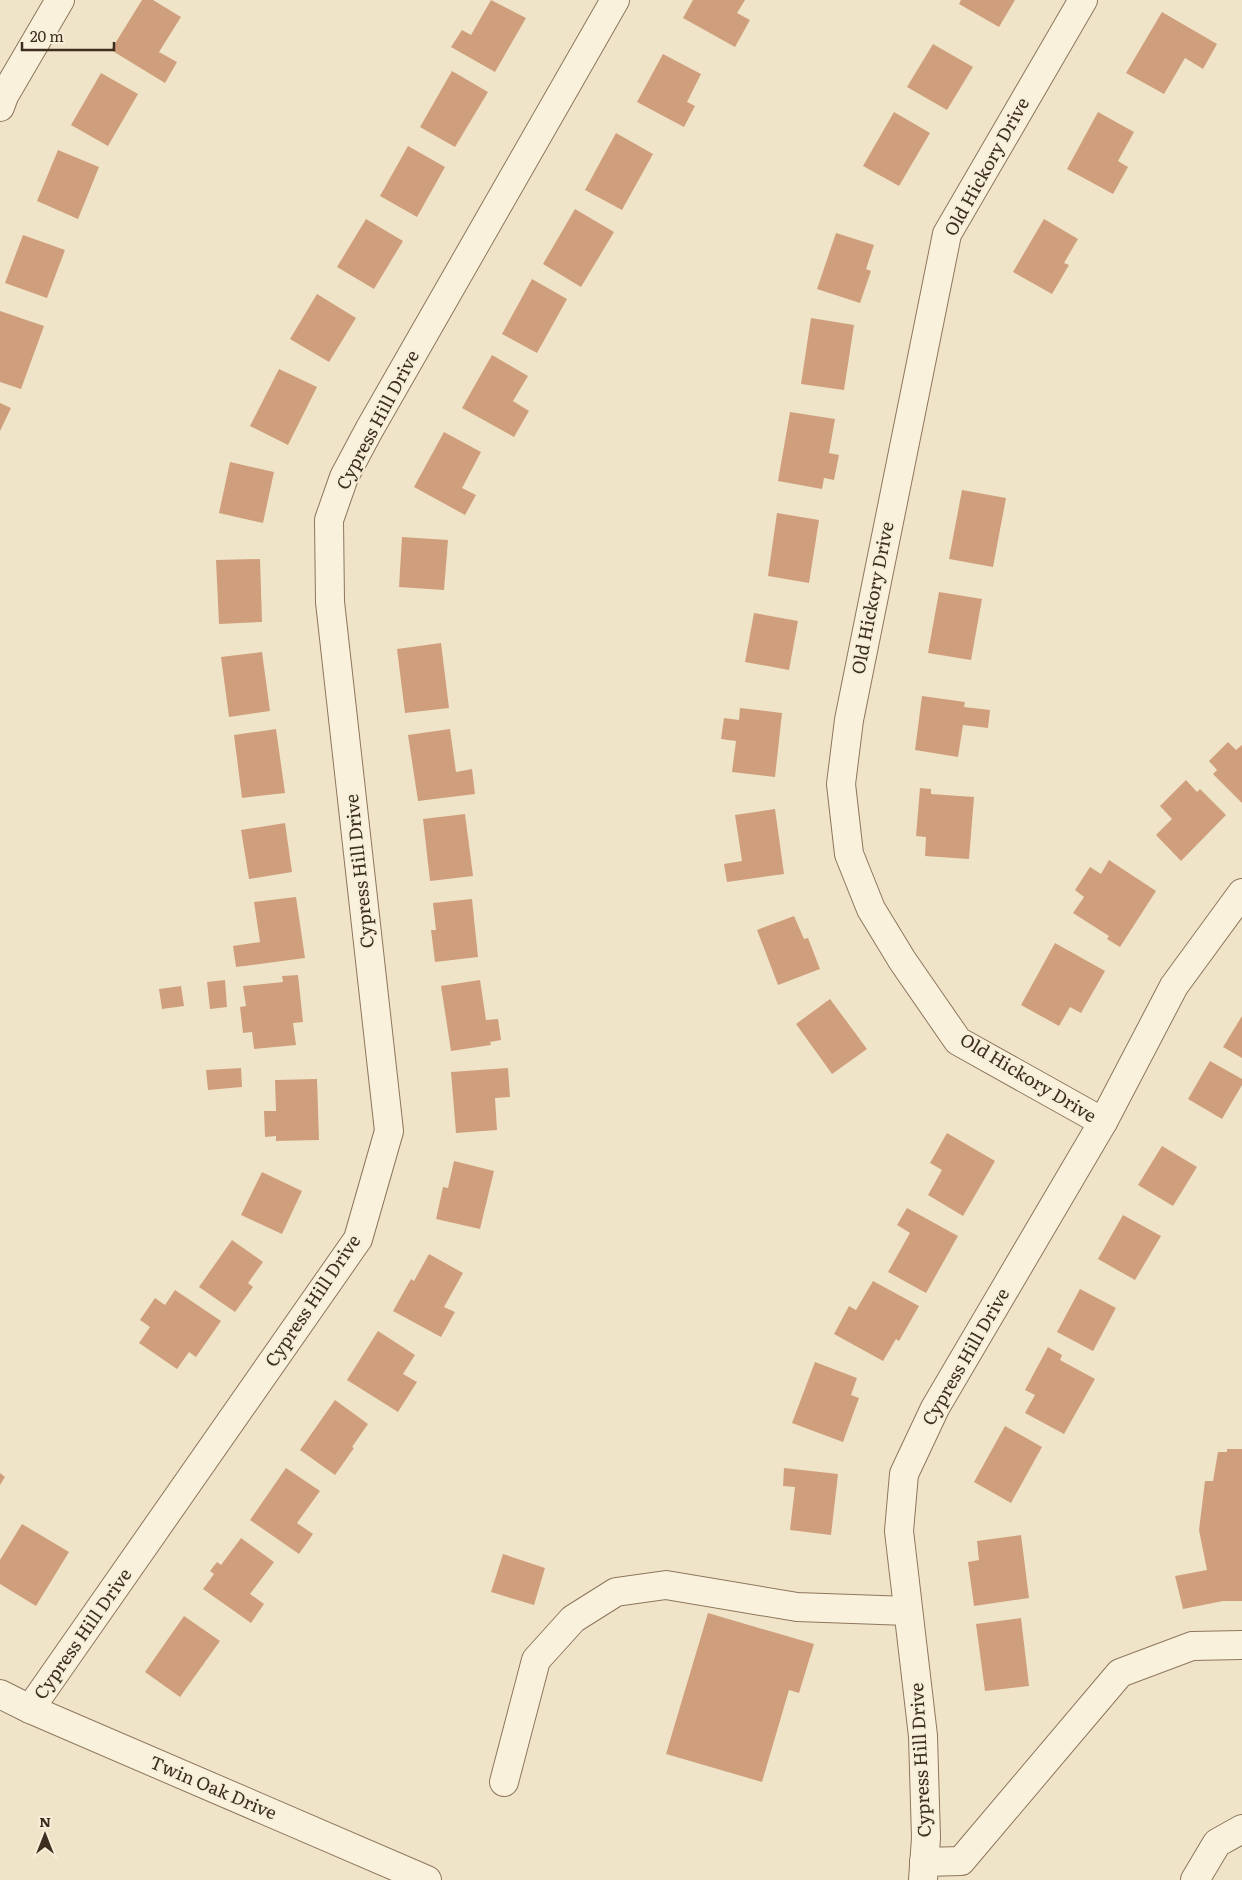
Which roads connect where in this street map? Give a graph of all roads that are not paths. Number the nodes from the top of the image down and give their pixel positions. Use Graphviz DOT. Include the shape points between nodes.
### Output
graph roads {
  1 [pos="60,0"];
  2 [pos="615,0"];
  3 [pos="1084,0"];
  4 [pos="0,106"];
  5 [pos="1242,893"];
  6 [pos="1103,1122"];
  7 [pos="908,1611"];
  8 [pos="1242,1645"];
  9 [pos="0,1694"];
  10 [pos="30,1709"];
  11 [pos="504,1782"];
  12 [pos="1242,1829"];
  13 [pos="924,1871"];
  14 [pos="427,1880"];
  15 [pos="1195,1880"];
  1 -- 4 [label="street"];
  2 -- 10 [label="street, Cypress Hill Drive" via="369,430 344,477 329,520 330,602 389,1131 358,1239"];
  3 -- 6 [label="street, Old Hickory Drive" via="947,234 849,720 841,784 849,854 871,908 902,960 958,1041"];
  5 -- 6 [label="street, Cypress Hill Drive" via="1174,986"];
  6 -- 7 [label="street, Cypress Hill Drive" via="935,1408 904,1474 900,1532"];
  7 -- 11 [label="street" via="796,1606 666,1585 616,1592 573,1619 536,1660"];
  7 -- 13 [label="street, Cypress Hill Drive" via="923,1736"];
  8 -- 13 [label="street" via="1192,1646 1120,1673 962,1861"];
  9 -- 10 [label="street, Twin Oak Drive"];
  10 -- 14 [label="street, Twin Oak Drive"];
  12 -- 15 [label="street" via="1217,1844"];
}
